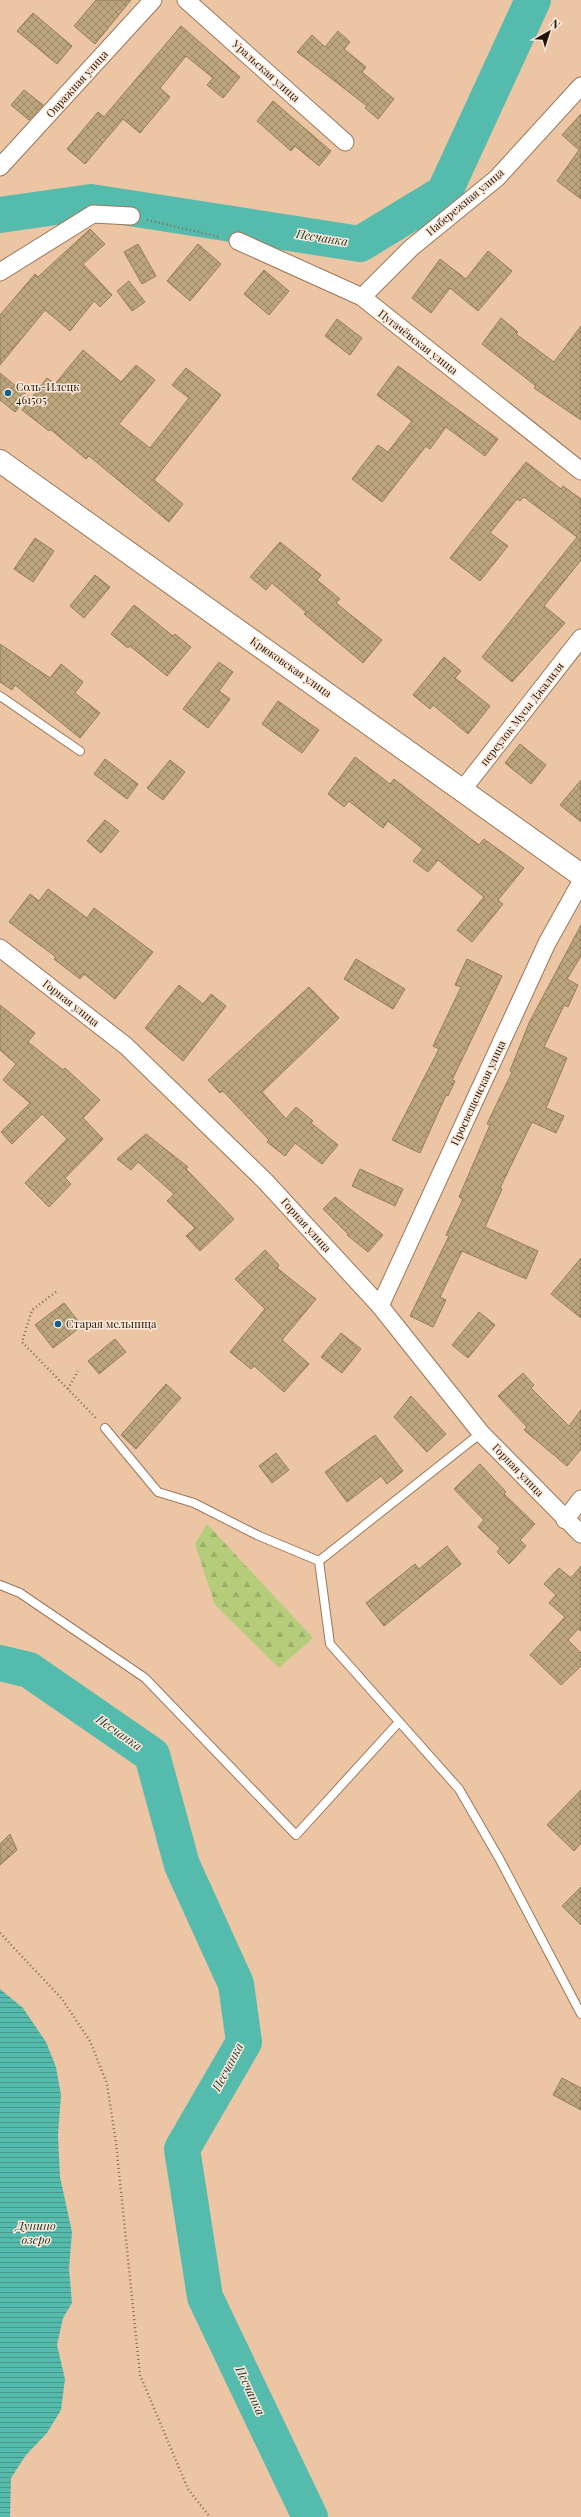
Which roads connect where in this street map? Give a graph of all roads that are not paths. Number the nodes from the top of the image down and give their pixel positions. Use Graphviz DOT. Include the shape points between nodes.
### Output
graph roads {
  1 [pos="154,0"];
  2 [pos="186,0"];
  3 [pos="581,86"];
  4 [pos="346,142"];
  5 [pos="0,168"];
  6 [pos="131,216"];
  7 [pos="238,241"];
  8 [pos="0,272"];
  9 [pos="362,298"];
  10 [pos="0,461"];
  11 [pos="581,471"];
  12 [pos="581,638"];
  13 [pos="0,696"];
  14 [pos="80,751"];
  15 [pos="462,790"];
  16 [pos="581,875"];
  17 [pos="581,882"];
  18 [pos="0,948"];
  19 [pos="380,1306"];
  20 [pos="105,1428"];
  21 [pos="481,1433"];
  22 [pos="581,1499"];
  23 [pos="565,1520"];
  24 [pos="581,1534"];
  25 [pos="319,1561"];
  26 [pos="0,1585"];
  27 [pos="399,1722"];
  28 [pos="581,2014"];
  1 -- 5 [label="street, Овражная улица"];
  2 -- 4 [label="street, Уральская улица"];
  3 -- 9 [label="street, Набережная улица" via="497,178 411,248"];
  6 -- 8 [label="street" via="93,214"];
  7 -- 9 [label="street, Пугачёвская улица"];
  9 -- 11 [label="street, Пугачёвская улица"];
  10 -- 15 [label="street, Крюковская улица"];
  12 -- 15 [label="street, переулок Мусы Джалиля"];
  13 -- 14 [label="lane"];
  15 -- 16 [label="street, Крюковская улица"];
  17 -- 19 [label="street, Просвещенская улица" via="547,943"];
  18 -- 19 [label="street, Горная улица" via="126,1046 265,1181"];
  19 -- 21 [label="street, Горная улица"];
  20 -- 25 [label="lane" via="158,1492 194,1503 257,1536"];
  21 -- 23 [label="street, Горная улица"];
  21 -- 25 [label="lane"];
  22 -- 23 [label="street"];
  23 -- 24 [label="street, Горная улица"];
  25 -- 27 [label="lane" via="330,1644"];
  26 -- 27 [label="lane" via="20,1593 145,1678 296,1835"];
  27 -- 28 [label="lane" via="459,1789 500,1860"];
}
